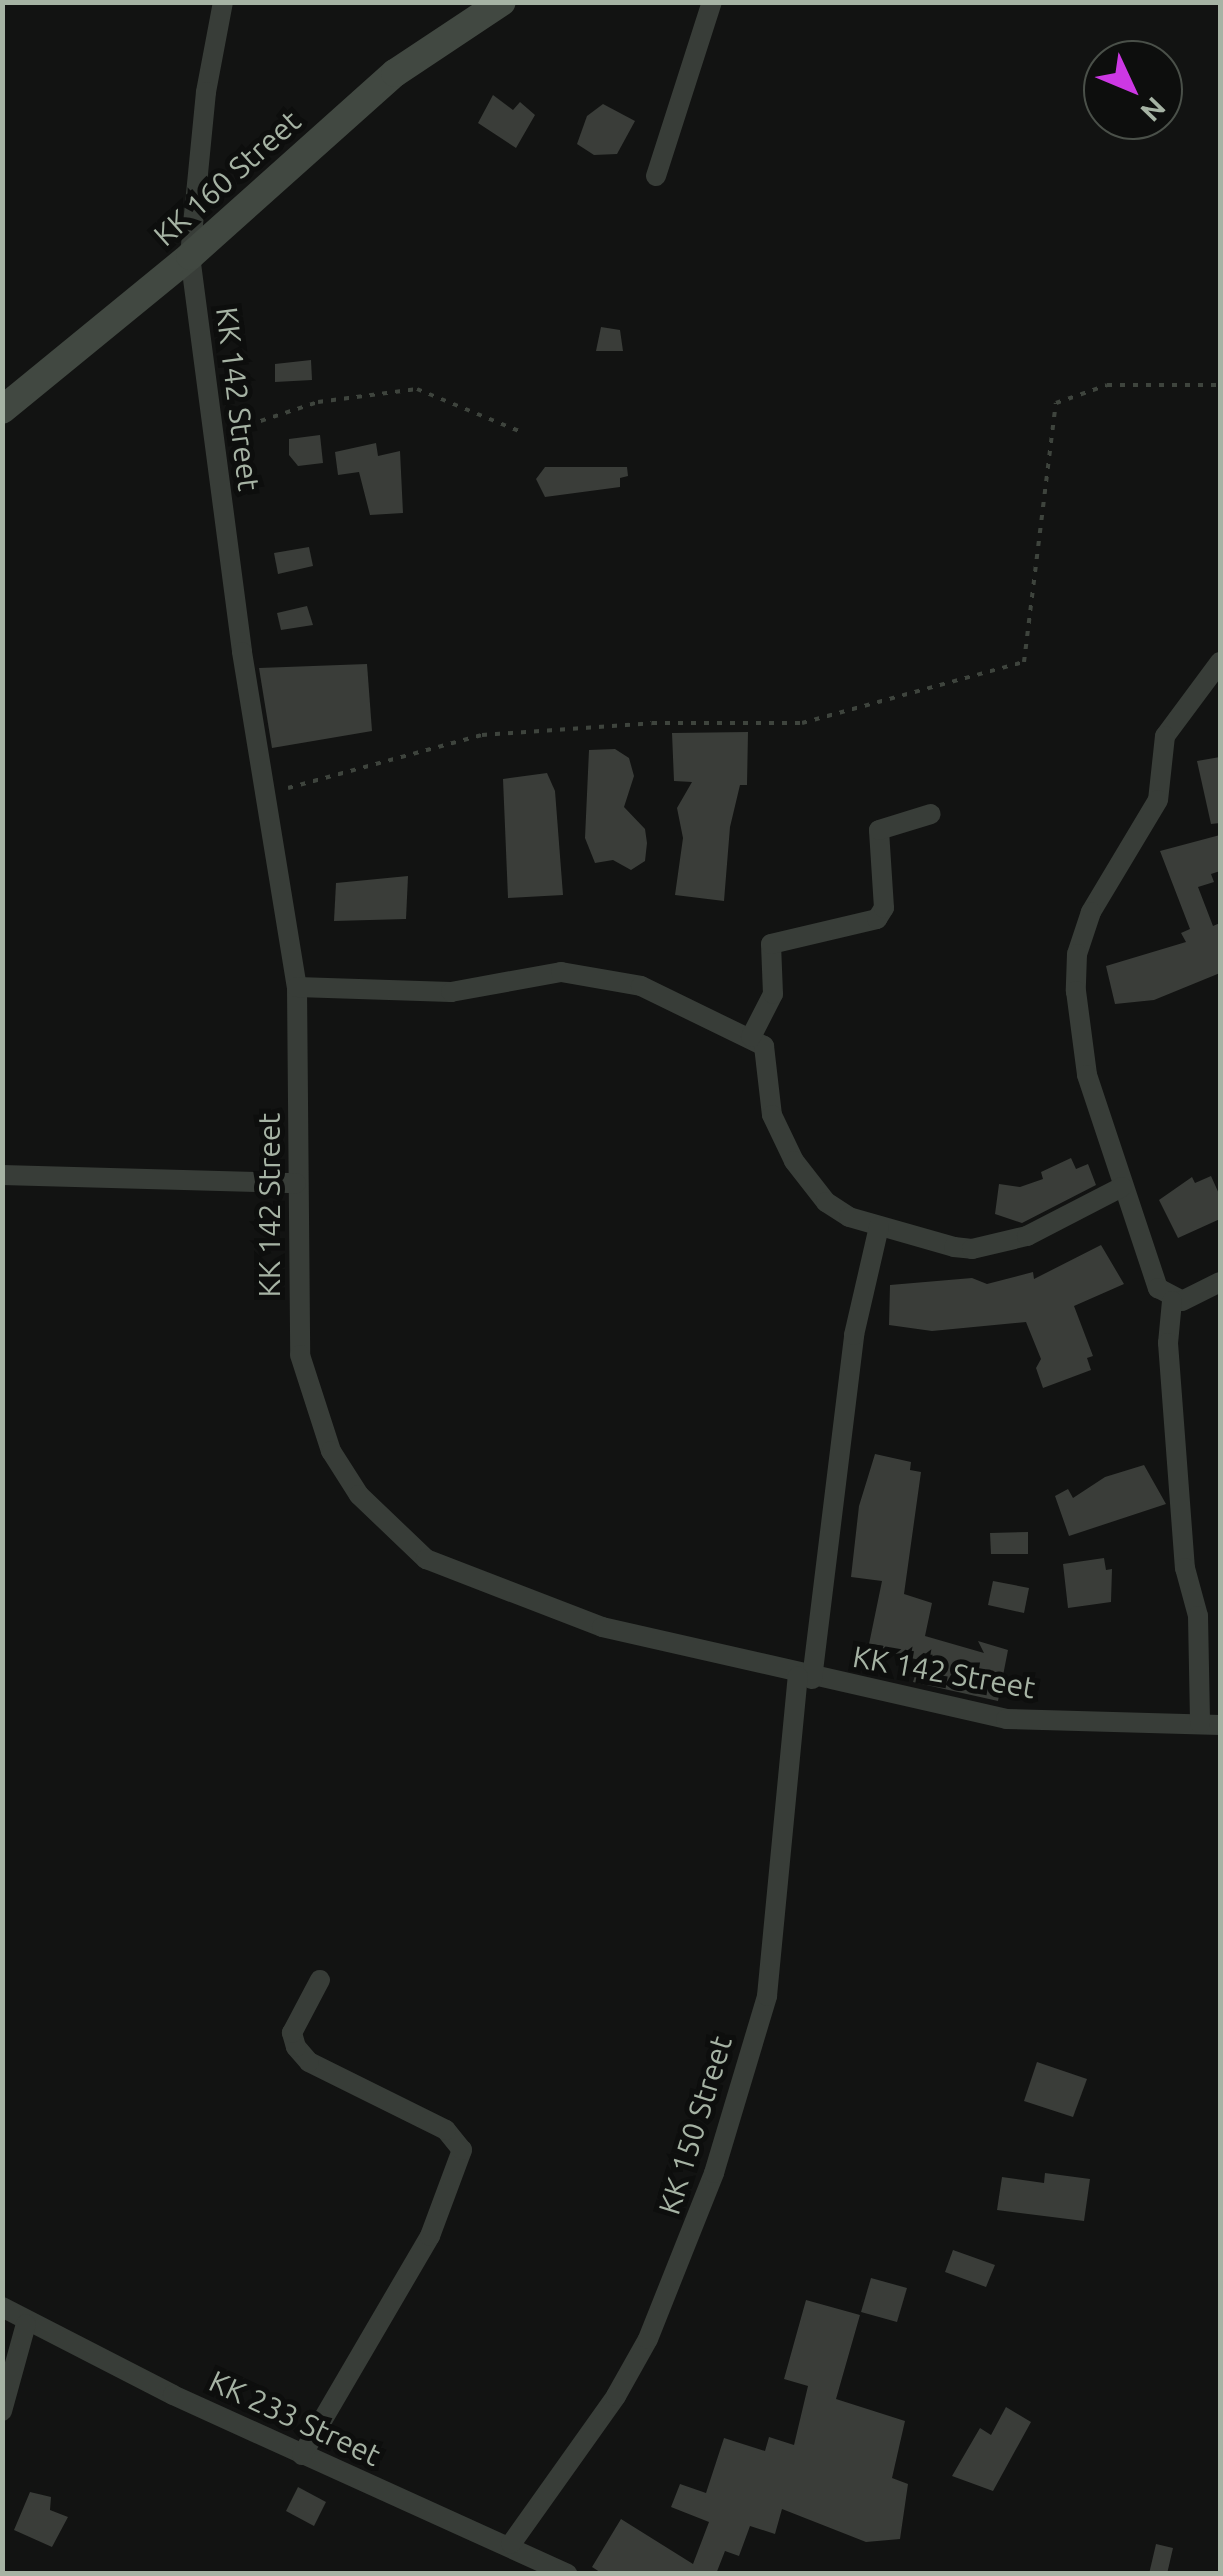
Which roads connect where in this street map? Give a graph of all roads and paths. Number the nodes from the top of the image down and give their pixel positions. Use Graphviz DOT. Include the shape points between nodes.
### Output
graph roads {
  1 [pos="223,2"];
  2 [pos="502,2"];
  3 [pos="712,2"];
  4 [pos="656,176"];
  5 [pos="190,256"];
  6 [pos="1220,384"];
  7 [pos="2,410"];
  8 [pos="519,431"];
  9 [pos="212,437"];
  10 [pos="1220,662"];
  11 [pos="264,794"];
  12 [pos="931,814"];
  13 [pos="298,987"];
  14 [pos="751,1036"];
  15 [pos="2,1175"];
  16 [pos="296,1183"];
  17 [pos="1122,1187"];
  18 [pos="879,1227"];
  19 [pos="1220,1282"];
  20 [pos="1172,1301"];
  21 [pos="805,1677"];
  22 [pos="1210,1724"];
  23 [pos="320,1980"];
  24 [pos="2,2307"];
  25 [pos="26,2324"];
  26 [pos="2,2411"];
  27 [pos="302,2454"];
  28 [pos="511,2544"];
  29 [pos="567,2574"];
  1 -- 5 [label="street, KK 142 Street" via="206,92"];
  2 -- 5 [label="main road, KK 160 Street" via="395,73"];
  3 -- 4 [label="street"];
  5 -- 7 [label="main road, KK 160 Street"];
  5 -- 9 [label="street, KK 142 Street"];
  6 -- 11 [label="path" via="1107,384 1056,403 1024,662 802,724 652,724 482,735"];
  8 -- 9 [label="path" via="417,389 318,402"];
  9 -- 11 [label="street, KK 142 Street"];
  10 -- 17 [label="street" via="1166,736 1158,800 1090,912 1077,954 1087,1074"];
  11 -- 13 [label="street, KK 142 Street"];
  12 -- 14 [label="street" via="878,830 884,908 877,920 772,944 773,994"];
  13 -- 14 [label="street" via="452,992 561,972 641,986 701,1020"];
  13 -- 16 [label="street, KK 142 Street"];
  14 -- 18 [label="street" via="765,1051 772,1115 813,1190 837,1210"];
  15 -- 16 [label="street"];
  16 -- 21 [label="street, KK 142 Street" via="300,1355 315,1410 359,1494 395,1534 458,1573 602,1627"];
  17 -- 18 [label="street" via="1026,1236 972,1250"];
  17 -- 20 [label="street" via="1158,1288"];
  18 -- 21 [label="street, KK 150 Street" via="854,1334"];
  19 -- 20 [label="street"];
  20 -- 22 [label="street" via="1168,1343 1185,1568 1198,1616"];
  21 -- 22 [label="street, KK 142 Street" via="1006,1719"];
  21 -- 28 [label="street, KK 150 Street" via="767,1996 714,2173 648,2339 616,2396"];
  23 -- 27 [label="street" via="292,2033 296,2047 309,2062 446,2130 462,2150 430,2236"];
  24 -- 25 [label="street, KK 233 Street"];
  25 -- 26 [label="street"];
  25 -- 27 [label="street, KK 233 Street"];
  27 -- 28 [label="street, KK 233 Street"];
  28 -- 29 [label="street, KK 233 Street"];
}
